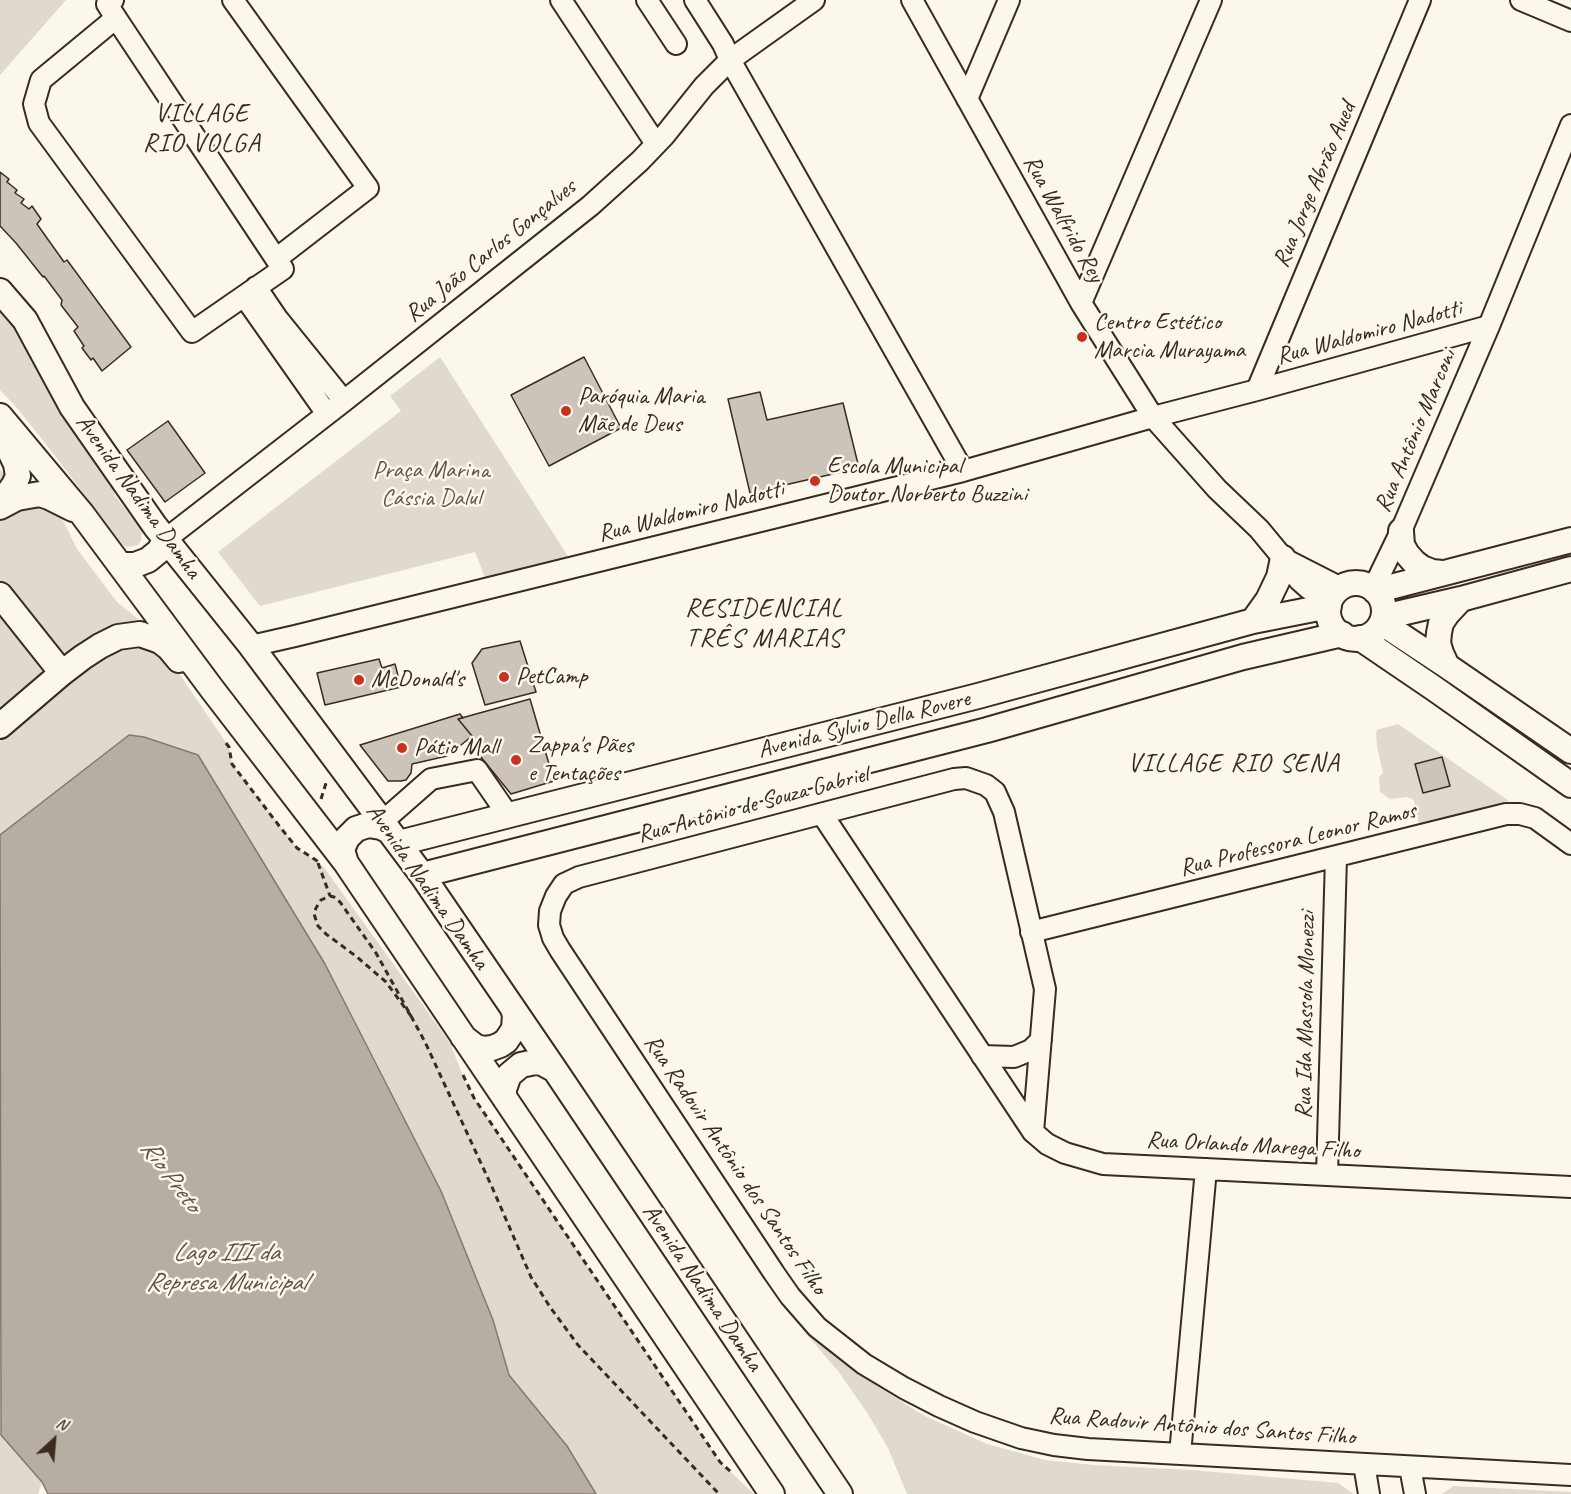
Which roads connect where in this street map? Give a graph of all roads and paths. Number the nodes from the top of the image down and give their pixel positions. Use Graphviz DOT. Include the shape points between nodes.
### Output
graph roads {
  1 [pos="233,0"];
  2 [pos="561,0"];
  3 [pos="647,0"];
  4 [pos="695,0"];
  5 [pos="814,0"];
  6 [pos="912,0"];
  7 [pos="1009,0"];
  8 [pos="1212,0"];
  9 [pos="1420,0"];
  10 [pos="1521,0"];
  11 [pos="114,9"];
  12 [pos="1571,21"];
  13 [pos="676,44"];
  14 [pos="730,60"];
  15 [pos="967,99"];
  16 [pos="1571,125"];
  17 [pos="656,144"];
  18 [pos="276,259"];
  19 [pos="0,291"];
  20 [pos="250,292"];
  21 [pos="1081,303"];
  22 [pos="1489,326"];
  23 [pos="1257,390"];
  24 [pos="344,401"];
  25 [pos="327,414"];
  26 [pos="0,416"];
  27 [pos="1153,417"];
  28 [pos="0,430"];
  29 [pos="963,471"];
  30 [pos="0,506"];
  31 [pos="82,514"];
  32 [pos="168,530"];
  33 [pos="1401,531"];
  34 [pos="1571,540"];
  35 [pos="1283,558"];
  36 [pos="121,565"];
  37 [pos="1571,569"];
  38 [pos="1442,573"];
  39 [pos="1374,590"];
  40 [pos="0,595"];
  41 [pos="1334,599"];
  42 [pos="1461,599"];
  43 [pos="1383,620"];
  44 [pos="1253,621"];
  45 [pos="1351,636"];
  46 [pos="251,646"];
  47 [pos="1447,666"];
  48 [pos="62,673"];
  49 [pos="212,689"];
  50 [pos="978,696"];
  51 [pos="0,726"];
  52 [pos="987,730"];
  53 [pos="223,738"];
  54 [pos="1571,751"];
  55 [pos="327,773"];
  56 [pos="1571,785"];
  57 [pos="305,810"];
  58 [pos="822,814"];
  59 [pos="508,815"];
  60 [pos="390,832"];
  61 [pos="1571,844"];
  62 [pos="314,851"];
  63 [pos="518,851"];
  64 [pos="1335,857"];
  65 [pos="318,862"];
  66 [pos="335,864"];
  67 [pos="422,875"];
  68 [pos="330,896"];
  69 [pos="550,911"];
  70 [pos="1031,932"];
  71 [pos="512,1007"];
  72 [pos="411,1016"];
  73 [pos="463,1037"];
  74 [pos="1041,1040"];
  75 [pos="982,1056"];
  76 [pos="461,1070"];
  77 [pos="555,1070"];
  78 [pos="504,1097"];
  79 [pos="1033,1132"];
  80 [pos="1206,1169"];
  81 [pos="1327,1175"];
  82 [pos="1571,1187"];
  83 [pos="1180,1454"];
  84 [pos="1364,1464"];
  85 [pos="1410,1467"];
  86 [pos="1571,1475"];
  87 [pos="737,1478"];
  88 [pos="719,1494"];
  89 [pos="772,1494"];
  90 [pos="840,1494"];
  91 [pos="1369,1494"];
  92 [pos="1414,1494"];
  1 -- 18 [label="street" via="368,188"];
  2 -- 17 [label="street"];
  3 -- 13 [label="street"];
  4 -- 14 [label="street"];
  5 -- 14 [label="street, Rua João Carlos Gonçalves"];
  6 -- 15 [label="street, Rua Walfrido Rey"];
  7 -- 15 [label="street"];
  8 -- 21 [label="street"];
  9 -- 23 [label="street, Rua Jorge Abrão Aued"];
  10 -- 12 [label="street"];
  11 -- 18 [label="street"];
  11 -- 20 [label="street" via="41,80 34,104 39,123 192,332"];
  14 -- 17 [label="street, Rua João Carlos Gonçalves"];
  14 -- 29 [label="street"];
  15 -- 21 [label="street, Rua Walfrido Rey"];
  16 -- 22 [label="street, Rua Antônio Marconi"];
  17 -- 24 [label="street, Rua João Carlos Gonçalves" via="590,206"];
  18 -- 20 [label="street" via="283,269"];
  19 -- 32 [label="main road, Avenida Nadima Damha" via="25,320 72,407"];
  20 -- 24 [label="street" via="277,318"];
  20 -- 25 [label="street"];
  21 -- 27 [label="street, Rua Walfrido Rey"];
  22 -- 23 [label="street, Rua Waldomiro Nadotti"];
  22 -- 33 [label="street, Rua Antônio Marconi"];
  23 -- 27 [label="street, Rua Waldomiro Nadotti"];
  24 -- 25 [label="street, Rua João Carlos Gonçalves"];
  25 -- 32 [label="street, Rua João Carlos Gonçalves" via="208,507"];
  26 -- 31 [label="main road"];
  27 -- 29 [label="street, Rua Waldomiro Nadotti"];
  27 -- 35 [label="street, Rua Walfrido Rey"];
  28 -- 30 [label="main road" via="18,476"];
  29 -- 46 [label="street, Rua Waldomiro Nadotti"];
  30 -- 31 [label="main road" via="40,494"];
  31 -- 36 [label="main road"];
  32 -- 36 [label="main road" via="159,551 148,560"];
  32 -- 46 [label="main road, Avenida Nadima Damha"];
  33 -- 38 [label="main road" via="1402,545 1414,562"];
  33 -- 39 [label="street, Rua Antônio Marconi"];
  34 -- 38 [label="main road"];
  35 -- 41 [label="street, Rua Walfrido Rey"];
  35 -- 44 [label="main road" via="1279,577"];
  36 -- 49 [label="main road"];
  37 -- 42 [label="main road"];
  38 -- 39 [label="main road"];
  39 -- 41 [label="main road" via="1359,584 1348,585"];
  39 -- 43 [label="main road" via="1384,605"];
  40 -- 48 [label="main road"];
  41 -- 44 [label="main road, Avenida Sylvio Della Rovere"];
  41 -- 45 [label="main road" via="1331,622"];
  42 -- 43 [label="main road"];
  42 -- 47 [label="main road" via="1447,614 1438,633"];
  43 -- 45 [label="main road" via="1370,635"];
  43 -- 47 [label="main road"];
  44 -- 50 [label="main road, Avenida Sylvio Della Rovere"];
  45 -- 52 [label="main road, Avenida Sylvio Della Rovere" via="1243,657"];
  45 -- 56 [label="main road"];
  46 -- 60 [label="main road, Avenida Nadima Damha"];
  47 -- 54 [label="main road"];
  48 -- 49 [label="main road" via="118,637 140,634 160,641"];
  48 -- 51 [label="main road"];
  49 -- 57 [label="main road"];
  50 -- 52 [label="main road"];
  50 -- 59 [label="main road, Avenida Sylvio Della Rovere"];
  52 -- 63 [label="main road, Avenida Sylvio Della Rovere"];
  53 -- 65 [label="path" via="232,764 280,827 297,849"];
  55 -- 57 [label="path" via="322,798"];
  57 -- 66 [label="main road"];
  58 -- 69 [label="street, Rua Antônio de Souza Gabriel" via="579,877 564,884"];
  58 -- 70 [label="street, Rua Antônio de Souza Gabriel" via="954,779 966,778 986,785 995,792 1004,812"];
  58 -- 75 [label="street, Rua Orlando Marega Filho"];
  59 -- 60 [label="main road, Avenida Sylvio Della Rovere"];
  59 -- 60 [label="street" via="477,770 431,779"];
  59 -- 63 [label="main road"];
  60 -- 66 [label="main road" via="368,825 356,829 347,838"];
  60 -- 67 [label="main road, Avenida Nadima Damha"];
  61 -- 64 [label="street, Rua Professora Leonor Ramos" via="1534,818 1506,814"];
  62 -- 65 [label="path"];
  63 -- 67 [label="main road, Avenida Sylvio Della Rovere"];
  64 -- 70 [label="street, Rua Professora Leonor Ramos"];
  64 -- 81 [label="street, Rua Ida Massola Monezzi"];
  65 -- 66 [label="path"];
  65 -- 68 [label="path"];
  66 -- 73 [label="main road"];
  67 -- 71 [label="main road, Avenida Nadima Damha"];
  68 -- 72 [label="path" via="340,902 376,953"];
  68 -- 72 [label="path" via="316,908 318,926 386,982"];
  69 -- 83 [label="street, Rua Radovir Antônio dos Santos Filho" via="549,925 560,950 774,1273 817,1327 864,1364 975,1422 1054,1445"];
  70 -- 74 [label="street" via="1045,989"];
  71 -- 73 [label="main road" via="514,1029 500,1045 484,1049"];
  71 -- 77 [label="main road, Avenida Nadima Damha"];
  72 -- 88 [label="path" via="531,1277 550,1307 578,1345"];
  73 -- 78 [label="main road"];
  74 -- 75 [label="street" via="1031,1050 1014,1057"];
  74 -- 79 [label="street"];
  75 -- 79 [label="street, Rua Orlando Marega Filho"];
  76 -- 87 [label="path" via="468,1089 720,1462"];
  77 -- 78 [label="main road" via="542,1063 521,1065 509,1075"];
  77 -- 90 [label="main road, Avenida Nadima Damha"];
  78 -- 89 [label="main road"];
  79 -- 80 [label="street, Rua Orlando Marega Filho" via="1065,1153 1103,1164"];
  80 -- 81 [label="street, Rua Orlando Marega Filho"];
  80 -- 83 [label="street"];
  81 -- 82 [label="street, Rua Orlando Marega Filho"];
  83 -- 84 [label="street, Rua Radovir Antônio dos Santos Filho"];
  84 -- 85 [label="street, Rua Radovir Antônio dos Santos Filho"];
  84 -- 91 [label="street"];
  85 -- 86 [label="street, Rua Radovir Antônio dos Santos Filho"];
  85 -- 92 [label="street"];
}
